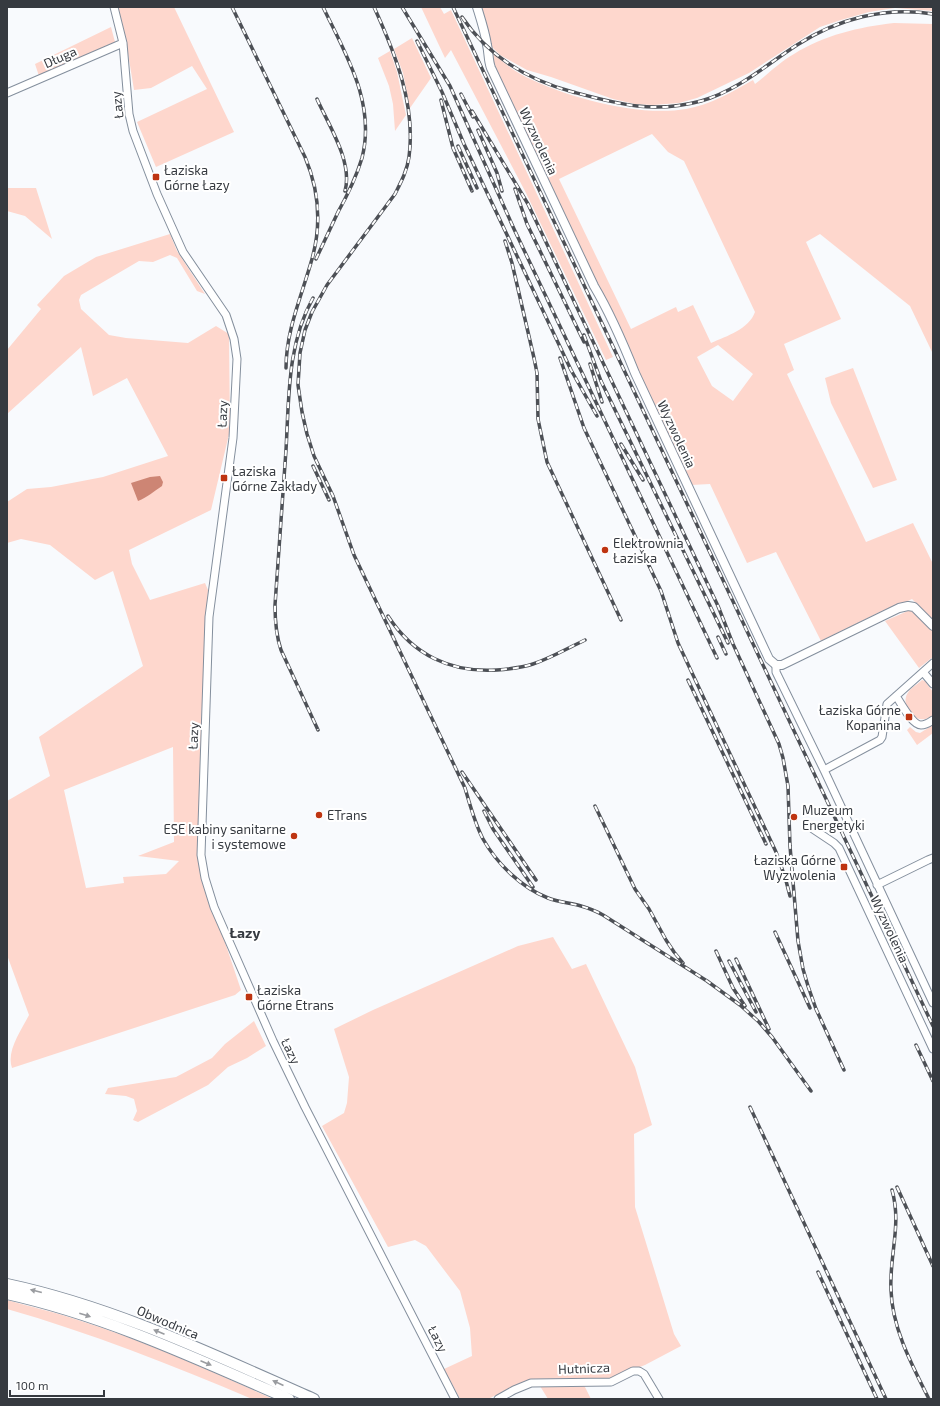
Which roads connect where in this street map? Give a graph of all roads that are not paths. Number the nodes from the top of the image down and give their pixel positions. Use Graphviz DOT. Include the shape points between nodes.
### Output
graph roads {
  1 [pos="114,7"];
  2 [pos="478,7"];
  3 [pos="123,43"];
  4 [pos="7,93"];
  5 [pos="933,626"];
  6 [pos="933,662"];
  7 [pos="776,665"];
  8 [pos="923,672"];
  9 [pos="933,684"];
  10 [pos="896,696"];
  11 [pos="933,720"];
  12 [pos="824,770"];
  13 [pos="813,828"];
  14 [pos="933,858"];
  15 [pos="877,885"];
  16 [pos="933,1003"];
  17 [pos="933,1049"];
  18 [pos="7,1284"];
  19 [pos="7,1294"];
  20 [pos="289,1399"];
  21 [pos="314,1399"];
  22 [pos="455,1399"];
  23 [pos="498,1399"];
  24 [pos="660,1399"];
  1 -- 3 [label="street, Łazy"];
  2 -- 7 [label="street, Wyzwolenia" via="491,68 622,340 635,373 766,652"];
  3 -- 4 [label="street, Długa"];
  3 -- 22 [label="street, Łazy" via="129,114 133,131 183,252 226,315 237,359 233,438 209,617 201,855 205,878 214,907 273,1041"];
  5 -- 7 [label="street" via="914,607 899,608 782,665"];
  6 -- 8 [label="street"];
  7 -- 12 [label="street, Wyzwolenia" via="776,672"];
  8 -- 9 [label="street"];
  8 -- 10 [label="street"];
  10 -- 11 [label="street" via="914,723 920,726"];
  10 -- 12 [label="street" via="888,704 880,740"];
  12 -- 15 [label="street, Wyzwolenia"];
  13 -- 17 [label="street, Wyzwolenia" via="838,848"];
  14 -- 15 [label="street, Wyzwolenia"];
  15 -- 16 [label="street, Wyzwolenia"];
  21 -- 18 [label="main road, Obwodnica, one-way" via="126,1319 60,1297"];
  19 -- 20 [label="main road, Obwodnica, one-way" via="106,1322"];
  23 -- 24 [label="street, Hutnicza" via="532,1383 611,1382 633,1371 639,1371 644,1374"];
}
